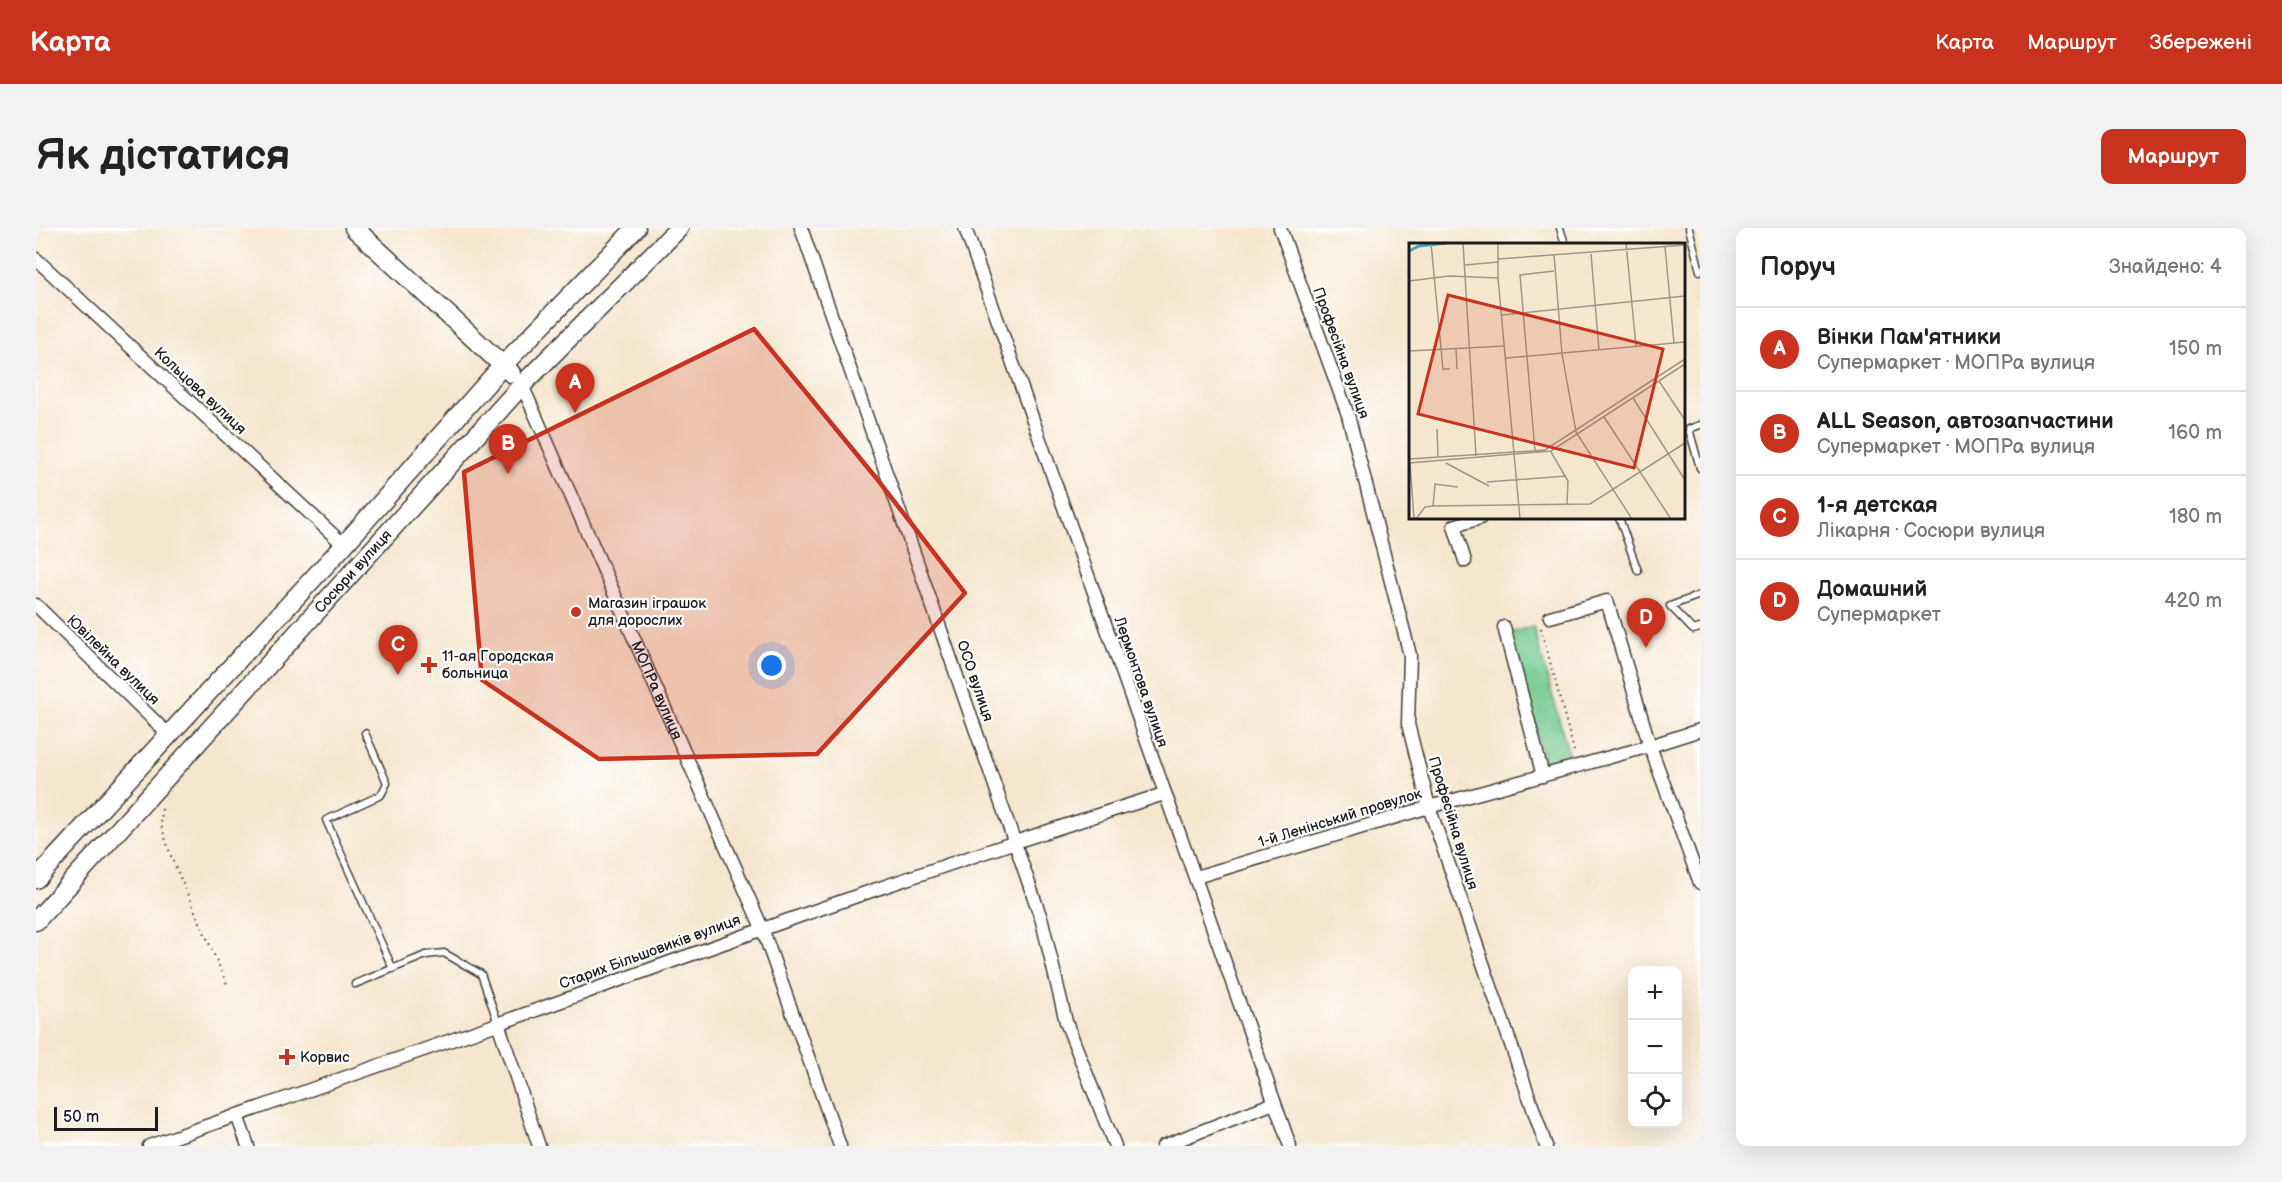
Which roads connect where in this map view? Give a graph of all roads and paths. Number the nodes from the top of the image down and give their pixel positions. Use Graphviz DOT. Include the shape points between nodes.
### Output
graph roads {
  1 [pos="354,228"];
  2 [pos="636,228"];
  3 [pos="679,228"];
  4 [pos="801,228"];
  5 [pos="965,228"];
  6 [pos="1280,228"];
  7 [pos="1561,228"];
  8 [pos="1689,228"];
  9 [pos="1565,243"];
  10 [pos="36,259"];
  11 [pos="1700,271"];
  12 [pos="512,374"];
  13 [pos="1700,425"];
  14 [pos="1699,464"];
  15 [pos="1473,519"];
  16 [pos="1619,519"];
  17 [pos="1452,522"];
  18 [pos="344,545"];
  19 [pos="1465,561"];
  20 [pos="1638,571"];
  21 [pos="1700,595"];
  22 [pos="36,605"];
  23 [pos="1550,617"];
  24 [pos="1504,627"];
  25 [pos="1541,628"];
  26 [pos="1700,628"];
  27 [pos="1700,730"];
  28 [pos="366,733"];
  29 [pos="170,736"];
  30 [pos="1650,746"];
  31 [pos="1574,750"];
  32 [pos="1543,776"];
  33 [pos="1164,794"];
  34 [pos="1429,807"];
  35 [pos="162,809"];
  36 [pos="1015,841"];
  37 [pos="1196,877"];
  38 [pos="36,879"];
  39 [pos="1700,883"];
  40 [pos="36,921"];
  41 [pos="762,928"];
  42 [pos="393,969"];
  43 [pos="227,984"];
  44 [pos="355,984"];
  45 [pos="498,1023"];
  46 [pos="1275,1103"];
  47 [pos="237,1115"];
  48 [pos="149,1146"];
  49 [pos="248,1146"];
  50 [pos="539,1146"];
  51 [pos="840,1146"];
  52 [pos="1115,1146"];
  53 [pos="1163,1146"];
  54 [pos="1290,1146"];
  55 [pos="1546,1146"];
  1 -- 12 [label="street, МОПРа вулиця"];
  2 -- 12 [label="street, Сосюри вулиця"];
  3 -- 12 [label="street, Сосюри вулиця"];
  4 -- 36 [label="street, ОСО вулиця"];
  5 -- 33 [label="street, Лермонтова вулиця"];
  6 -- 34 [label="street, Професійна вулиця" via="1348,416 1410,655 1408,724"];
  7 -- 9 [label="lane"];
  8 -- 11 [label="lane"];
  10 -- 18 [label="street, Кольцова вулиця"];
  12 -- 18 [label="street, Сосюри вулиця"];
  12 -- 40 [label="street, Сосюри вулиця"];
  12 -- 41 [label="street, МОПРа вулиця"];
  13 -- 14 [label="lane" via="1689,429"];
  15 -- 17 [label="street"];
  16 -- 20 [label="lane"];
  17 -- 19 [label="street"];
  18 -- 29 [label="street, Сосюри вулиця"];
  21 -- 26 [label="lane" via="1670,606 1693,630"];
  22 -- 29 [label="street, Ювілейна вулиця"];
  23 -- 30 [label="street" via="1606,601"];
  24 -- 32 [label="street"];
  25 -- 31 [label="path"];
  27 -- 30 [label="street, 1-й Ленінський провулок"];
  28 -- 42 [label="lane" via="387,783 381,795 326,820"];
  29 -- 38 [label="street, Сосюри вулиця"];
  30 -- 32 [label="street, 1-й Ленінський провулок"];
  30 -- 39 [label="street"];
  32 -- 34 [label="street, 1-й Ленінський провулок"];
  33 -- 36 [label="street, Старих Більшовиків вулиця"];
  33 -- 37 [label="street, Лермонтова вулиця"];
  34 -- 37 [label="street, 1-й Ленінський провулок"];
  34 -- 55 [label="street, Професійна вулиця"];
  35 -- 43 [label="path" via="161,825 172,860"];
  36 -- 41 [label="street, Старих Більшовиків вулиця"];
  36 -- 52 [label="street, ОСО вулиця" via="1042,921 1066,1022"];
  37 -- 46 [label="street, Лермонтова вулиця"];
  41 -- 45 [label="street, Старих Більшовиків вулиця"];
  41 -- 51 [label="street, МОПРа вулиця"];
  42 -- 44 [label="lane"];
  42 -- 45 [label="lane" via="426,955 444,954 481,974"];
  45 -- 47 [label="street, Старих Більшовиків вулиця"];
  45 -- 50 [label="street"];
  46 -- 53 [label="street"];
  46 -- 54 [label="street, Лермонтова вулиця"];
  47 -- 48 [label="street, Старих Більшовиків вулиця"];
  47 -- 49 [label="street"];
}
